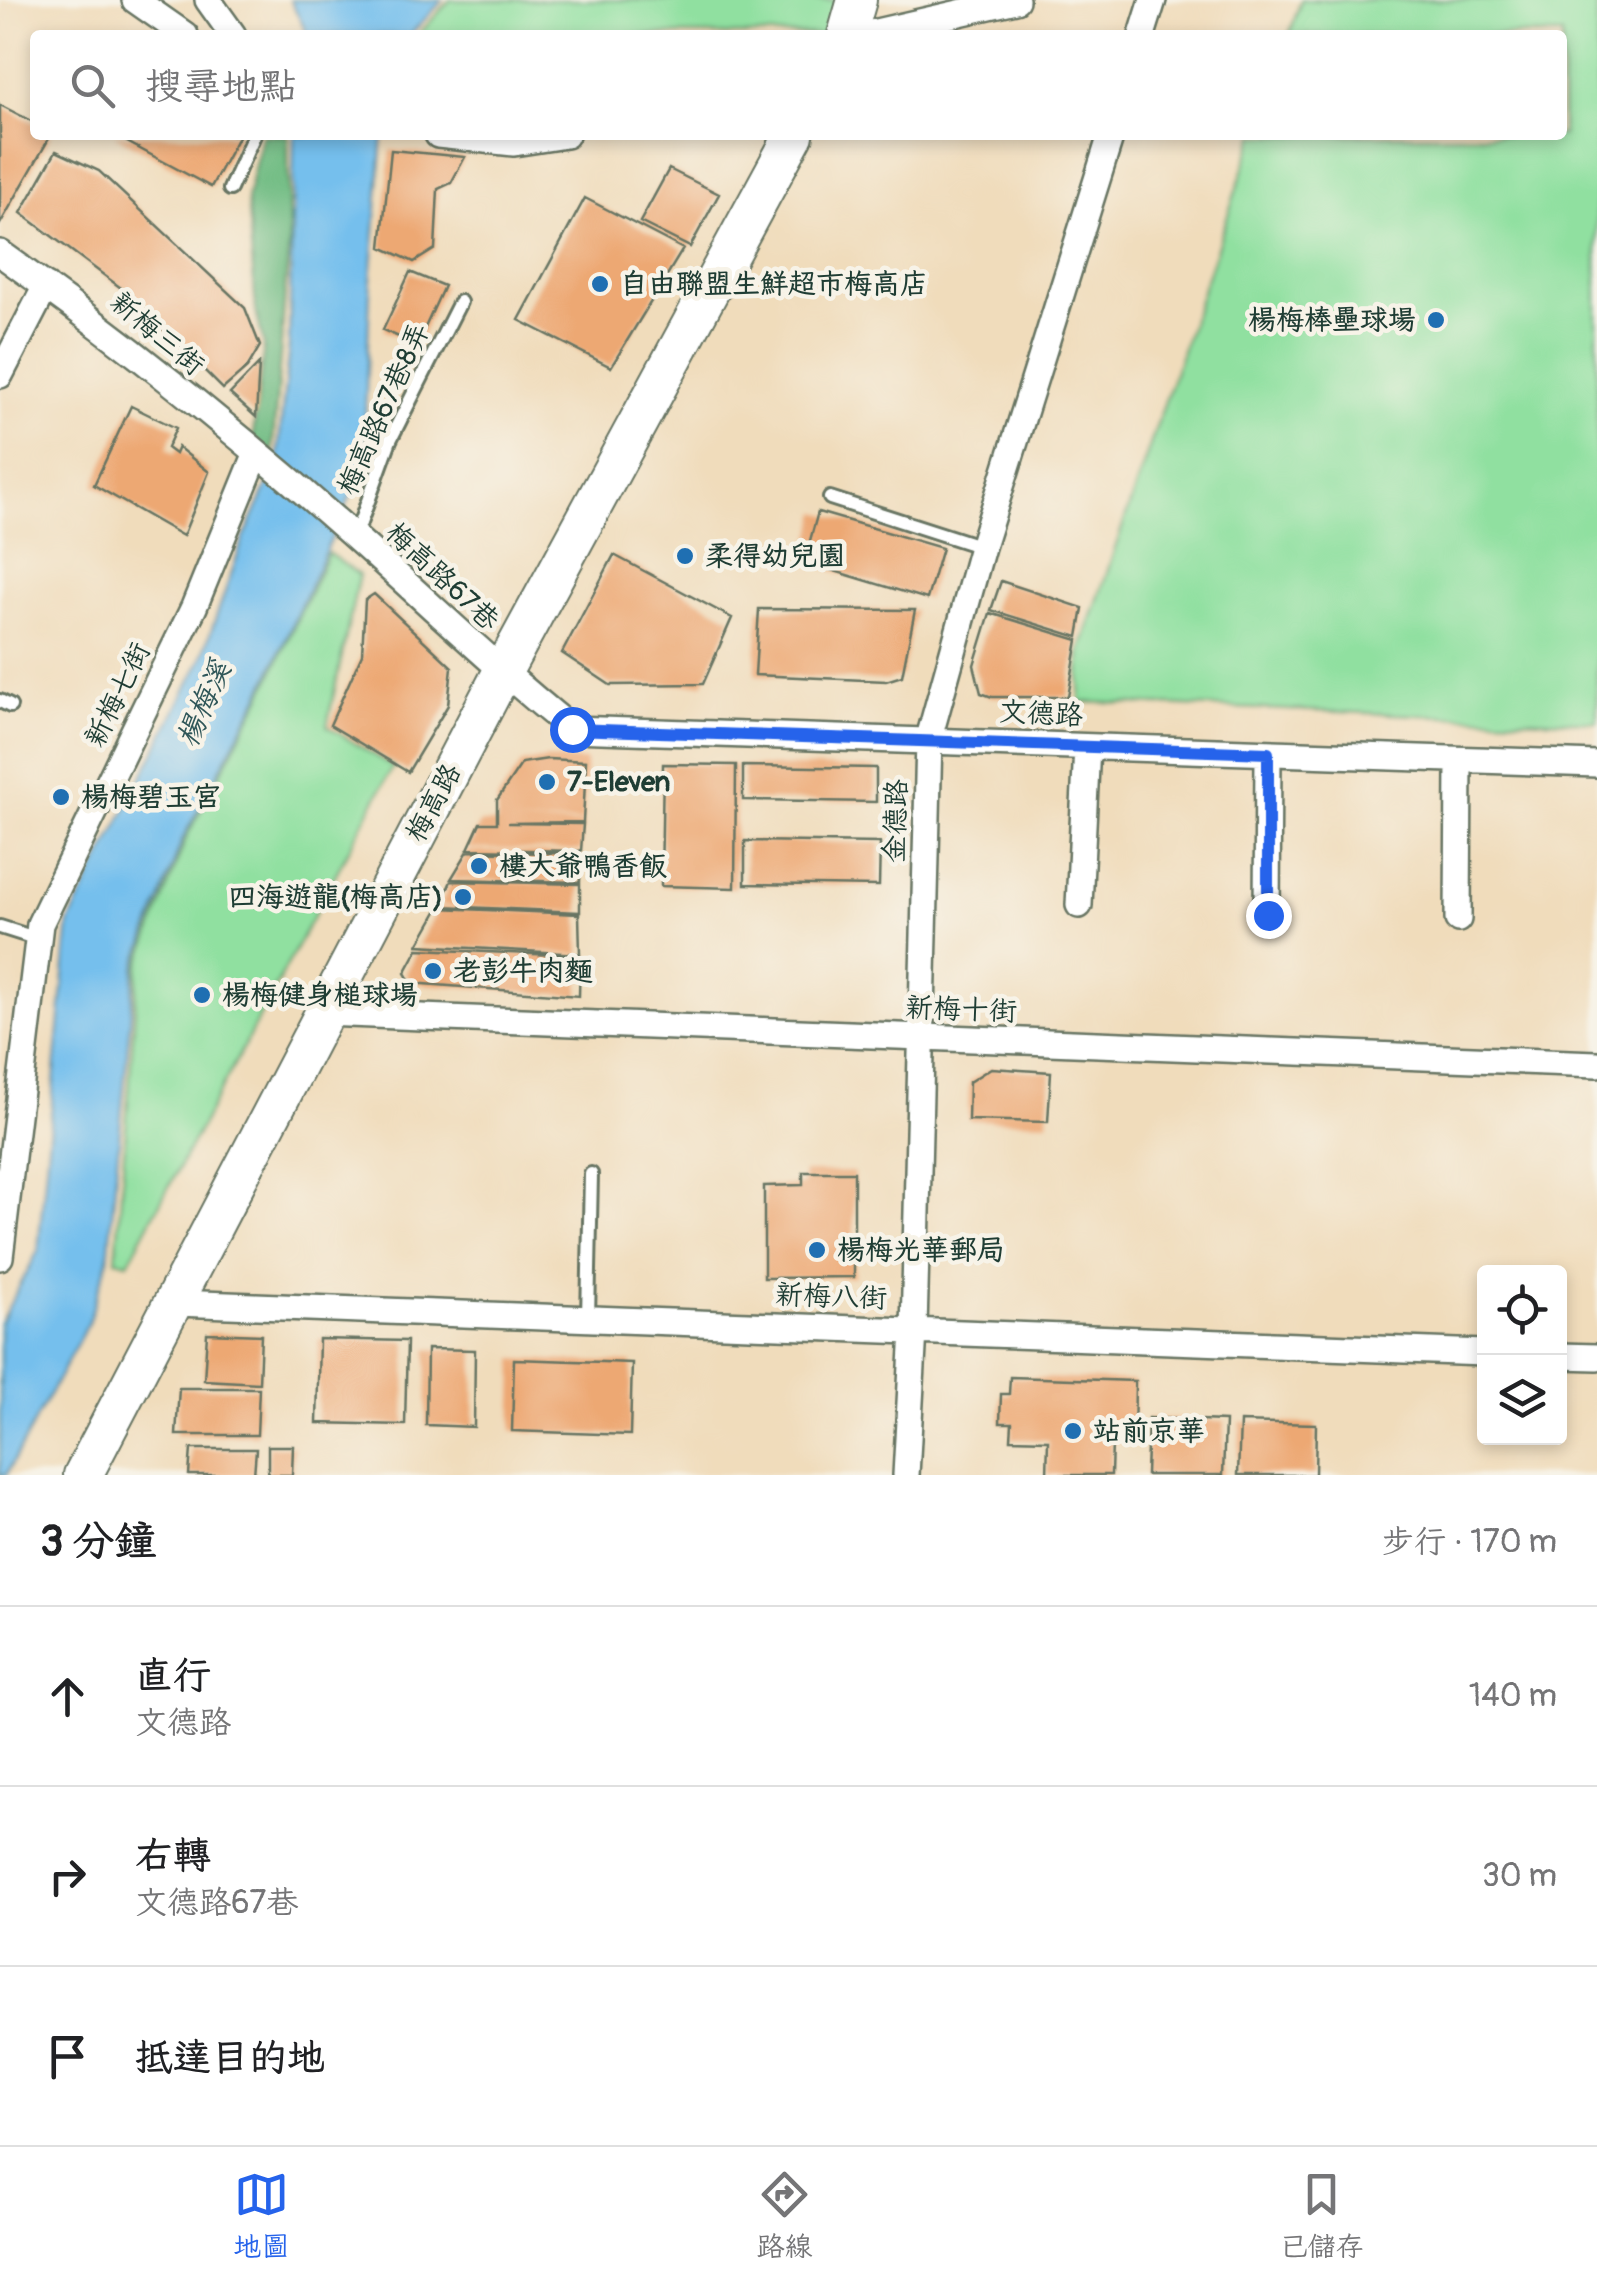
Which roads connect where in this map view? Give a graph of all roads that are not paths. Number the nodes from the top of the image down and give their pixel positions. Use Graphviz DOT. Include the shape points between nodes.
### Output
graph roads {
  1 [pos="135,0"];
  2 [pos="208,0"];
  3 [pos="857,0"];
  4 [pos="1016,0"];
  5 [pos="1153,0"];
  6 [pos="171,19"];
  7 [pos="229,30"];
  8 [pos="848,30"];
  9 [pos="885,30"];
  10 [pos="1144,30"];
  11 [pos="252,140"];
  12 [pos="486,140"];
  13 [pos="534,140"];
  14 [pos="791,140"];
  15 [pos="1109,140"];
  16 [pos="230,189"];
  17 [pos="0,252"];
  18 [pos="46,286"];
  19 [pos="460,302"];
  20 [pos="0,375"];
  21 [pos="264,461"];
  22 [pos="830,498"];
  23 [pos="348,532"];
  24 [pos="982,547"];
  25 [pos="502,673"];
  26 [pos="929,738"];
  27 [pos="1087,747"];
  28 [pos="1268,753"];
  29 [pos="1459,760"];
  30 [pos="1597,764"];
  31 [pos="1079,905"];
  32 [pos="1268,915"];
  33 [pos="1458,919"];
  34 [pos="0,928"];
  35 [pos="38,940"];
  36 [pos="323,1013"];
  37 [pos="918,1039"];
  38 [pos="1597,1064"];
  39 [pos="8,1122"];
  40 [pos="591,1174"];
  41 [pos="0,1257"];
  42 [pos="176,1302"];
  43 [pos="588,1318"];
  44 [pos="914,1330"];
  45 [pos="1477,1352"];
  46 [pos="1567,1356"];
  47 [pos="1597,1357"];
  48 [pos="83,1475"];
  49 [pos="906,1475"];
  1 -- 6 [label="street"];
  2 -- 7 [label="street"];
  3 -- 8 [label="street"];
  4 -- 9 [label="street"];
  5 -- 10 [label="street"];
  11 -- 16 [label="lane"];
  12 -- 13 [label="street"];
  14 -- 25 [label="street, 梅高路"];
  15 -- 24 [label="street, 金德路"];
  17 -- 18 [label="street, 新梅三街"];
  18 -- 20 [label="street"];
  18 -- 21 [label="street, 新梅三街"];
  19 -- 23 [label="lane, 梅高路67巷8弄"];
  21 -- 23 [label="street, 新梅三街"];
  21 -- 35 [label="street, 新梅七街" via="40,924"];
  22 -- 24 [label="lane"];
  23 -- 25 [label="street, 梅高路67巷"];
  24 -- 26 [label="street, 金德路"];
  25 -- 26 [label="street, 文德路" via="572,729"];
  25 -- 36 [label="street, 梅高路"];
  26 -- 27 [label="street, 文德路"];
  26 -- 37 [label="street, 金德路"];
  27 -- 28 [label="street, 文德路"];
  27 -- 31 [label="street"];
  28 -- 29 [label="street, 文德路"];
  28 -- 32 [label="street"];
  29 -- 30 [label="street, 文德路"];
  29 -- 33 [label="street"];
  34 -- 35 [label="lane"];
  35 -- 39 [label="street, 新梅七街"];
  36 -- 37 [label="street, 新梅十街"];
  36 -- 42 [label="street, 梅高路"];
  37 -- 38 [label="street, 新梅十街"];
  37 -- 44 [label="street, 金德路"];
  39 -- 41 [label="street, 新梅七街"];
  40 -- 43 [label="lane"];
  42 -- 43 [label="street, 新梅八街"];
  42 -- 48 [label="street, 梅高路"];
  43 -- 44 [label="street, 新梅八街"];
  44 -- 45 [label="street, 新梅八街"];
  44 -- 49 [label="street, 金德路"];
  46 -- 47 [label="street"];
}
